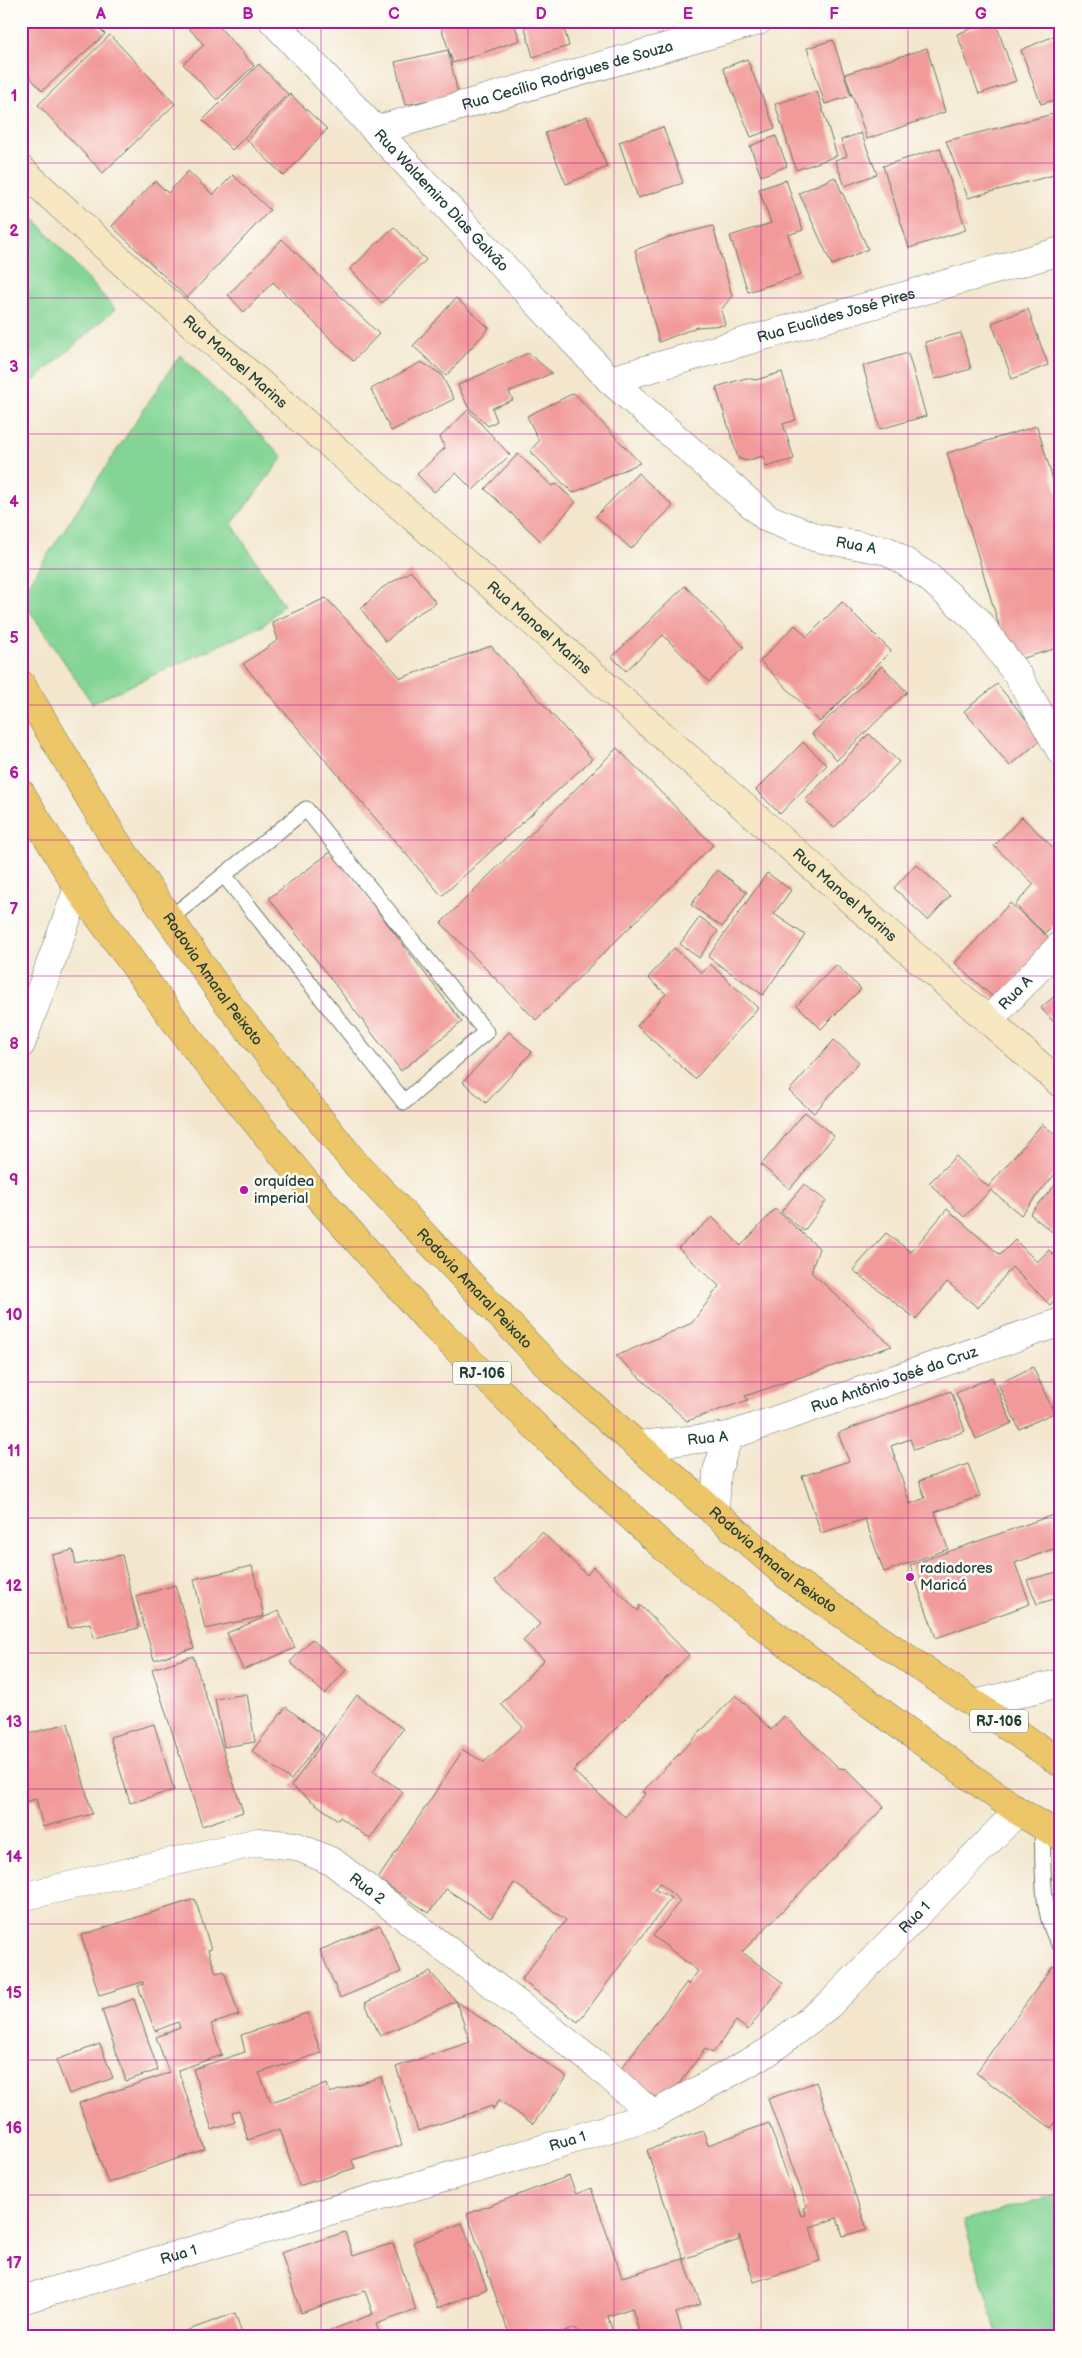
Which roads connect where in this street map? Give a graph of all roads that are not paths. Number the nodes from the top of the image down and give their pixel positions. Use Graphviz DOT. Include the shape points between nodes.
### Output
graph roads {
  1 [pos="273,21"];
  2 [pos="758,21"];
  3 [pos="376,130"];
  4 [pos="21,169"];
  5 [pos="1061,251"];
  6 [pos="610,380"];
  7 [pos="21,684"];
  8 [pos="1061,752"];
  9 [pos="21,793"];
  10 [pos="224,875"];
  11 [pos="78,888"];
  12 [pos="170,919"];
  13 [pos="1061,944"];
  14 [pos="989,1020"];
  15 [pos="21,1044"];
  16 [pos="1061,1084"];
  17 [pos="1061,1322"];
  18 [pos="729,1436"];
  19 [pos="638,1445"];
  20 [pos="715,1513"];
  21 [pos="1061,1683"];
  22 [pos="974,1704"];
  23 [pos="1061,1763"];
  24 [pos="1018,1811"];
  25 [pos="1052,1831"];
  26 [pos="21,1897"];
  27 [pos="1061,1946"];
  28 [pos="653,2115"];
  29 [pos="21,2300"];
  1 -- 3 [label="street, Rua Waldemiro Dias Galvão"];
  2 -- 3 [label="street, Rua Cecílio Rodrigues de Souza"];
  3 -- 6 [label="street, Rua Waldemiro Dias Galvão"];
  4 -- 14 [label="main road, Rua Manoel Marins" via="134,274"];
  5 -- 6 [label="street, Rua Euclides José Pires"];
  6 -- 8 [label="street, Rua A" via="767,518 817,538 888,551 927,576 976,620 1019,677"];
  7 -- 12 [label="highway, Rodovia Amaral Peixoto / RJ-106" via="115,840"];
  9 -- 11 [label="highway, RJ-106"];
  10 -- 10 [label="lane" via="306,809 486,1032 404,1102"];
  10 -- 12 [label="lane"];
  11 -- 15 [label="street"];
  11 -- 24 [label="highway, RJ-106" via="188,1039 307,1184 431,1323 555,1446 665,1548 772,1633"];
  12 -- 19 [label="highway, Rodovia Amaral Peixoto / RJ-106" via="227,1002 354,1162 556,1374"];
  13 -- 14 [label="street, Rua A"];
  14 -- 16 [label="main road, Rua Manoel Marins"];
  17 -- 18 [label="street, Rua Antônio José da Cruz"];
  18 -- 19 [label="street, Rua A"];
  18 -- 20 [label="street, Rua A" via="717,1471"];
  19 -- 20 [label="highway, Rodovia Amaral Peixoto / RJ-106"];
  20 -- 22 [label="highway, Rodovia Amaral Peixoto / RJ-106" via="791,1579"];
  21 -- 22 [label="street"];
  22 -- 23 [label="highway, Rodovia Amaral Peixoto / RJ-106"];
  24 -- 25 [label="highway, RJ-106"];
  24 -- 28 [label="street, Rua 1" via="829,2005 768,2052"];
  25 -- 27 [label="lane" via="1046,1911"];
  26 -- 28 [label="street, Rua 2" via="258,1842 296,1846 333,1862 596,2064"];
  28 -- 29 [label="street, Rua 1"];
}
